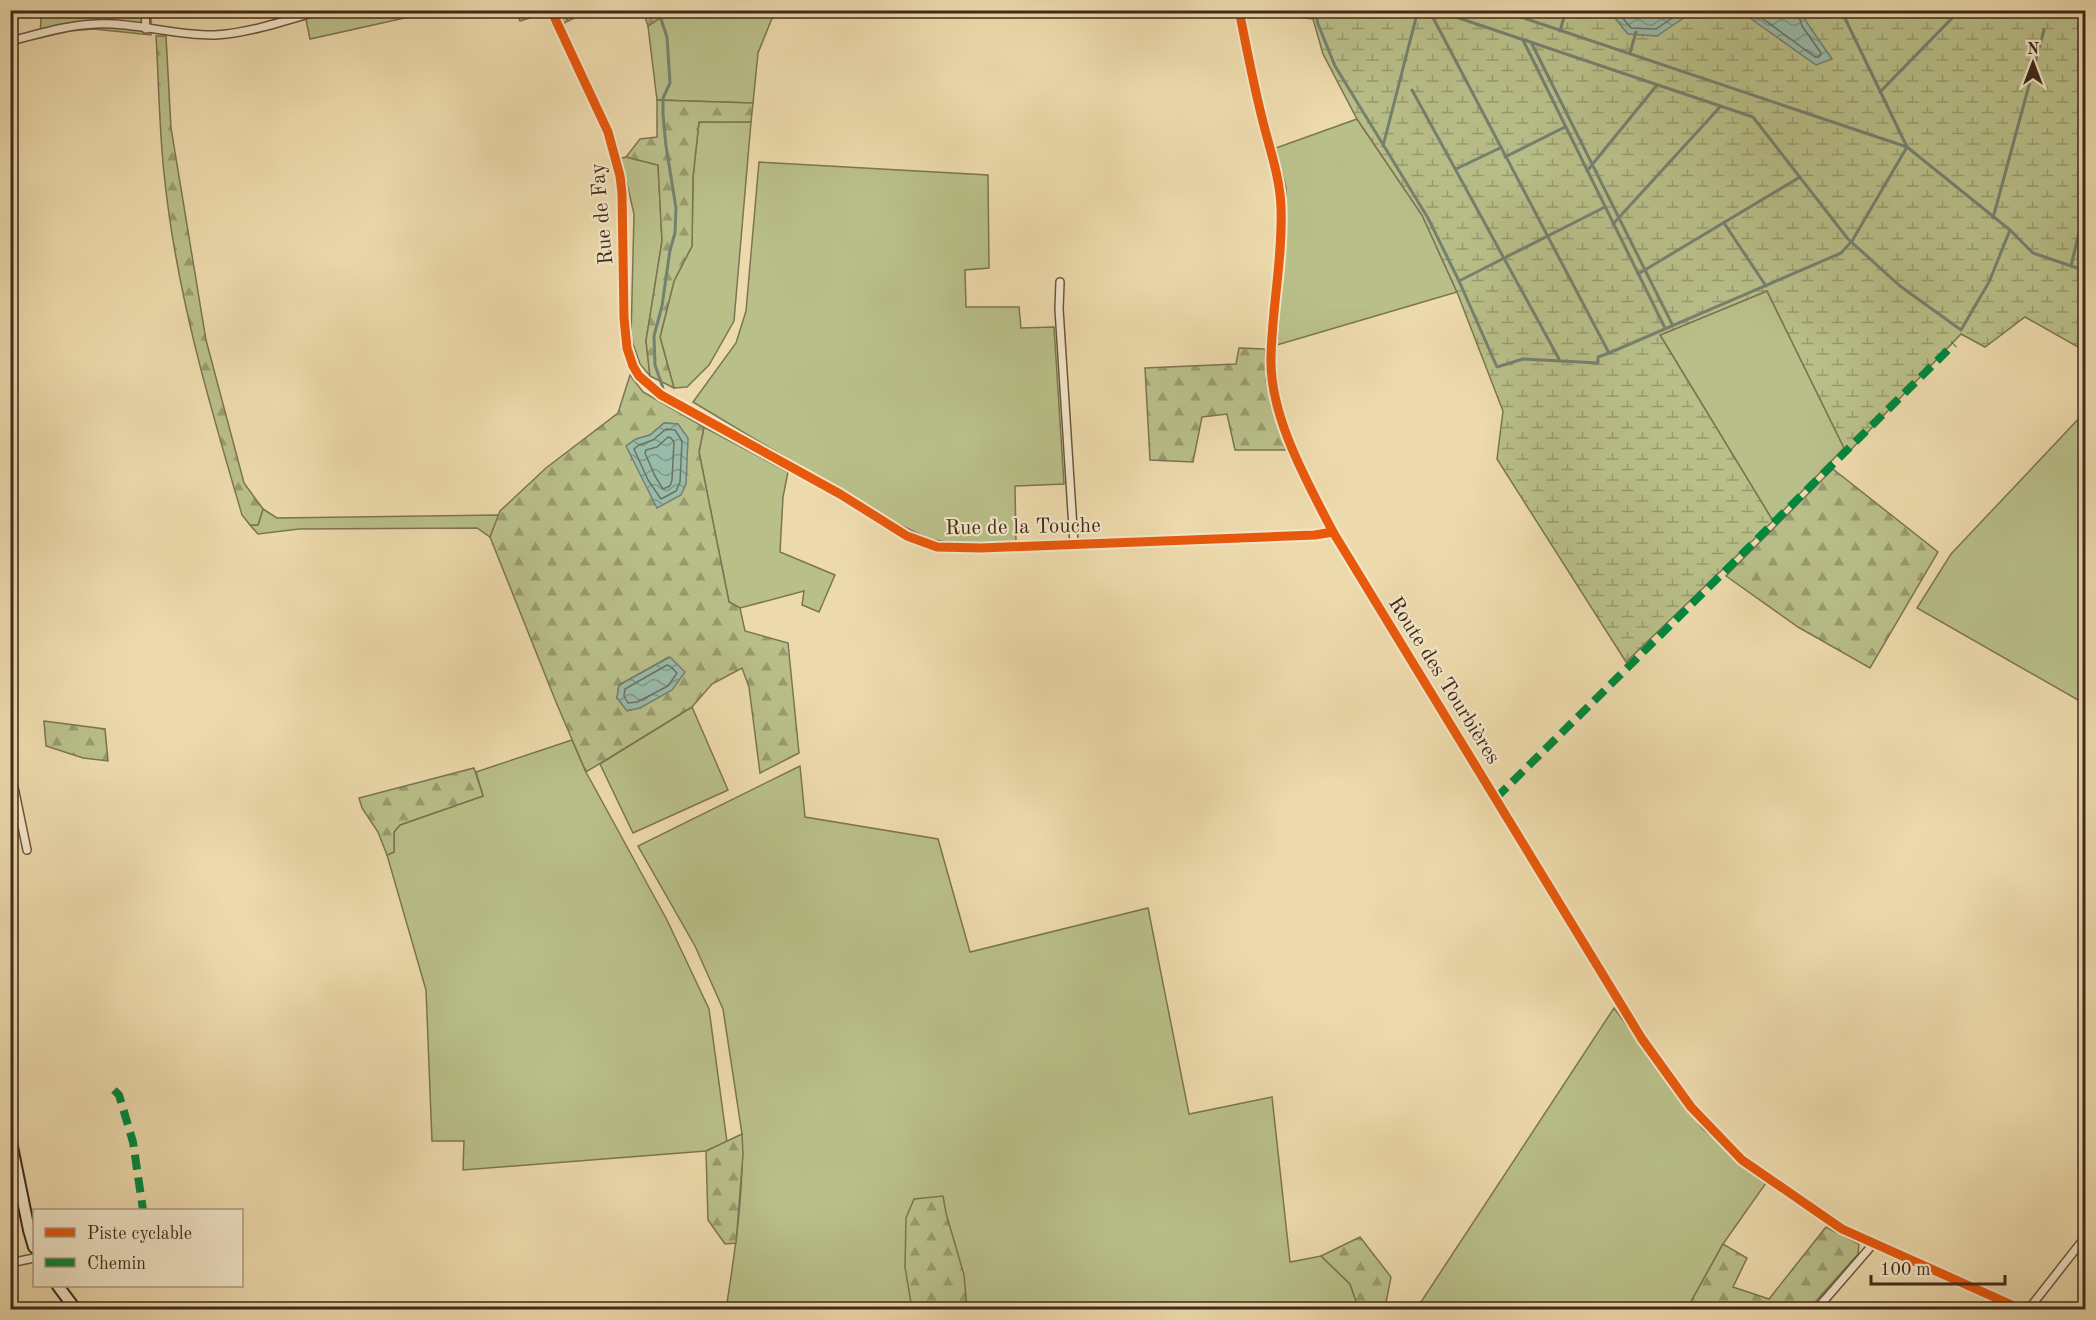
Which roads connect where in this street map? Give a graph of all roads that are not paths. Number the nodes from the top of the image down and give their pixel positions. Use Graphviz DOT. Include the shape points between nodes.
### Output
graph roads {
  1 [pos="145,10"];
  2 [pos="322,10"];
  3 [pos="551,10"];
  4 [pos="1239,10"];
  5 [pos="146,28"];
  6 [pos="10,41"];
  7 [pos="1060,282"];
  8 [pos="678,406"];
  9 [pos="1333,532"];
  10 [pos="1074,544"];
  11 [pos="10,772"];
  12 [pos="13,793"];
  13 [pos="27,850"];
  14 [pos="10,1137"];
  15 [pos="2085,1236"];
  16 [pos="1874,1243"];
  17 [pos="33,1244"];
  18 [pos="33,1258"];
  19 [pos="10,1263"];
  20 [pos="59,1287"];
  21 [pos="76,1310"];
  22 [pos="1816,1310"];
  23 [pos="2023,1310"];
  24 [pos="2028,1310"];
  1 -- 5 [label="street"];
  2 -- 5 [label="street" via="216,35"];
  3 -- 8 [label="street, Rue de Fay" via="601,113 620,176 625,337 629,356 647,384"];
  4 -- 9 [label="street, Route des Tourbières" via="1281,206 1270,359 1275,392 1287,436"];
  5 -- 6 [label="street" via="98,23 68,26"];
  7 -- 10 [label="street, Rue de la Touche"];
  8 -- 10 [label="street, Rue de la Touche" via="921,542 956,548"];
  9 -- 10 [label="street, Rue de la Touche"];
  9 -- 16 [label="street, Route des Tourbières" via="1642,1039 1690,1107 1742,1160 1842,1229"];
  11 -- 12 [label="street"];
  12 -- 13 [label="street"];
  14 -- 17 [label="main road"];
  15 -- 24 [label="street"];
  16 -- 22 [label="street"];
  16 -- 23 [label="street, Route des Tourbières"];
  18 -- 19 [label="street"];
  20 -- 21 [label="main road"];
}
